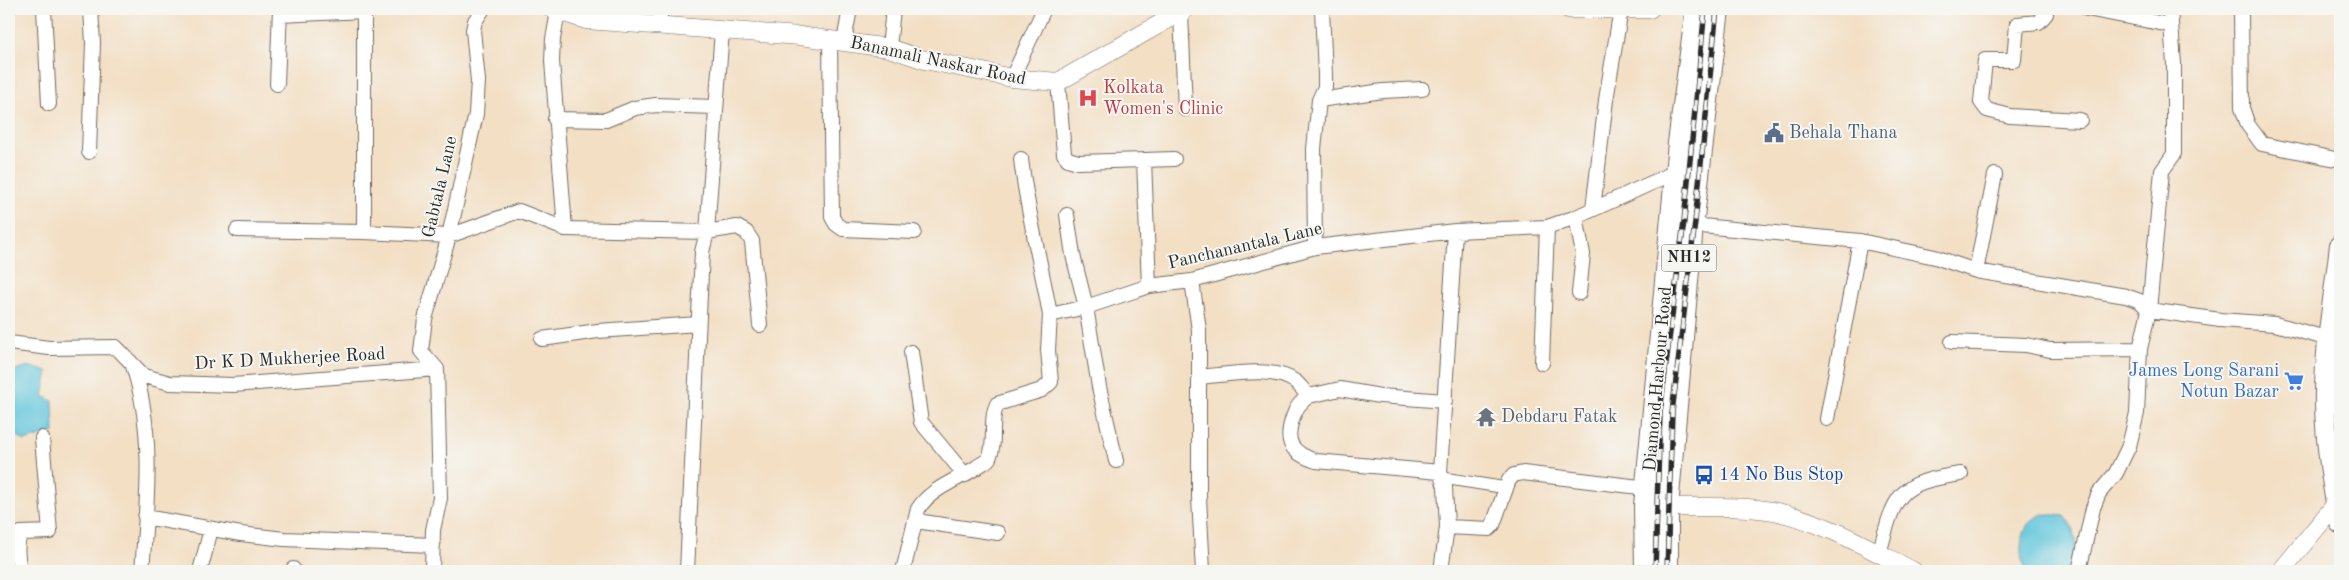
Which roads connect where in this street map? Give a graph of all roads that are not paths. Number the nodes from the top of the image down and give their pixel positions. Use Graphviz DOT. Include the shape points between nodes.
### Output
graph roads {
  1 [pos="44,9"];
  2 [pos="91,9"];
  3 [pos="483,9"];
  4 [pos="850,9"];
  5 [pos="894,9"];
  6 [pos="1044,9"];
  7 [pos="1322,9"];
  8 [pos="1568,9"];
  9 [pos="1621,9"];
  10 [pos="1650,9"];
  11 [pos="1698,9"];
  12 [pos="1717,9"];
  13 [pos="2046,9"];
  14 [pos="2087,9"];
  15 [pos="2170,9"];
  16 [pos="2241,9"];
  17 [pos="364,10"];
  18 [pos="555,10"];
  19 [pos="280,12"];
  20 [pos="1174,13"];
  21 [pos="660,17"];
  22 [pos="2170,25"];
  23 [pos="722,30"];
  24 [pos="837,40"];
  25 [pos="889,48"];
  26 [pos="1012,78"];
  27 [pos="1058,82"];
  28 [pos="277,84"];
  29 [pos="1422,89"];
  30 [pos="1319,100"];
  31 [pos="49,104"];
  32 [pos="715,107"];
  33 [pos="1185,109"];
  34 [pos="555,119"];
  35 [pos="2080,120"];
  36 [pos="89,152"];
  37 [pos="1021,158"];
  38 [pos="1174,159"];
  39 [pos="1144,160"];
  40 [pos="2340,160"];
  41 [pos="1678,171"];
  42 [pos="1995,175"];
  43 [pos="1593,209"];
  44 [pos="1067,215"];
  45 [pos="1576,217"];
  46 [pos="1692,224"];
  47 [pos="1547,226"];
  48 [pos="565,229"];
  49 [pos="237,230"];
  50 [pos="1455,231"];
  51 [pos="364,232"];
  52 [pos="707,232"];
  53 [pos="914,232"];
  54 [pos="449,236"];
  55 [pos="1860,241"];
  56 [pos="2340,245"];
  57 [pos="1315,247"];
  58 [pos="1976,271"];
  59 [pos="1192,281"];
  60 [pos="1149,286"];
  61 [pos="1580,293"];
  62 [pos="1086,307"];
  63 [pos="2149,310"];
  64 [pos="1050,315"];
  65 [pos="698,324"];
  66 [pos="760,326"];
  67 [pos="542,339"];
  68 [pos="2328,339"];
  69 [pos="1952,342"];
  70 [pos="9,344"];
  71 [pos="2140,350"];
  72 [pos="911,352"];
  73 [pos="1542,363"];
  74 [pos="133,365"];
  75 [pos="437,369"];
  76 [pos="1200,377"];
  77 [pos="1310,396"];
  78 [pos="1445,401"];
  79 [pos="1827,419"];
  80 [pos="42,438"];
  81 [pos="1116,461"];
  82 [pos="1961,474"];
  83 [pos="965,475"];
  84 [pos="1442,475"];
  85 [pos="1507,488"];
  86 [pos="1654,500"];
  87 [pos="2338,500"];
  88 [pos="145,517"];
  89 [pos="916,521"];
  90 [pos="2340,523"];
  91 [pos="1447,527"];
  92 [pos="998,533"];
  93 [pos="209,537"];
  94 [pos="433,545"];
  95 [pos="1879,554"];
  96 [pos="20,571"];
  97 [pos="142,571"];
  98 [pos="200,571"];
  99 [pos="432,571"];
  100 [pos="687,571"];
  101 [pos="903,571"];
  102 [pos="1203,571"];
  103 [pos="1442,571"];
  104 [pos="1647,571"];
  105 [pos="1666,571"];
  106 [pos="1913,571"];
  107 [pos="2079,571"];
  108 [pos="2281,571"];
  1 -- 31 [label="street"];
  2 -- 36 [label="street"];
  3 -- 54 [label="street, Gabtala Lane" via="473,30 478,81 476,114"];
  4 -- 24 [label="street"];
  5 -- 25 [label="street"];
  6 -- 26 [label="street"];
  7 -- 30 [label="street" via="1325,81"];
  8 -- 9 [label="street"];
  9 -- 10 [label="street"];
  9 -- 43 [label="street"];
  11 -- 41 [label="highway, Diamond Harbour Road / NH12"];
  12 -- 46 [label="highway, Diamond Harbour Road / NH12"];
  13 -- 35 [label="street" via="2039,22 2017,24 2014,60 1985,60 1981,102 1987,110 2010,116"];
  14 -- 22 [label="street"];
  15 -- 22 [label="street"];
  16 -- 40 [label="street" via="2242,108 2248,125 2262,144"];
  17 -- 19 [label="street"];
  17 -- 51 [label="street"];
  18 -- 21 [label="street, Banamali Naskar Road" via="586,20"];
  18 -- 34 [label="street" via="552,47"];
  19 -- 28 [label="street"];
  20 -- 27 [label="street"];
  20 -- 33 [label="street"];
  21 -- 23 [label="street, Banamali Naskar Road"];
  22 -- 63 [label="street" via="2174,64 2174,154 2162,171"];
  23 -- 24 [label="street, Banamali Naskar Road"];
  23 -- 32 [label="street"];
  24 -- 25 [label="street, Banamali Naskar Road"];
  24 -- 53 [label="street" via="832,217 843,229"];
  25 -- 26 [label="street, Banamali Naskar Road" via="925,60"];
  26 -- 27 [label="street, Banamali Naskar Road"];
  27 -- 39 [label="street" via="1064,154 1068,159 1078,162"];
  29 -- 30 [label="street"];
  30 -- 57 [label="street" via="1314,149"];
  32 -- 34 [label="street" via="656,104 635,108 606,120"];
  32 -- 52 [label="street"];
  34 -- 48 [label="street"];
  37 -- 64 [label="street"];
  38 -- 39 [label="street"];
  39 -- 60 [label="street, Panchanantala Lane"];
  41 -- 43 [label="street, Panchanantala Lane"];
  41 -- 86 [label="highway, Diamond Harbour Road / NH12"];
  42 -- 58 [label="street"];
  43 -- 45 [label="street, Panchanantala Lane"];
  44 -- 62 [label="street"];
  45 -- 47 [label="street, Panchanantala Lane"];
  45 -- 61 [label="street" via="1583,254"];
  46 -- 55 [label="street"];
  46 -- 86 [label="highway, Diamond Harbour Road / NH12"];
  47 -- 50 [label="street, Panchanantala Lane"];
  47 -- 73 [label="street"];
  48 -- 52 [label="street"];
  48 -- 54 [label="street" via="519,211"];
  49 -- 51 [label="street"];
  50 -- 57 [label="street, Panchanantala Lane"];
  50 -- 78 [label="street"];
  51 -- 54 [label="street"];
  52 -- 65 [label="street" via="702,252"];
  52 -- 66 [label="street" via="737,227 752,241"];
  54 -- 75 [label="street, Gabtala Lane" via="425,319 421,351"];
  55 -- 58 [label="street" via="1935,257"];
  55 -- 79 [label="street"];
  56 -- 68 [label="main road"];
  57 -- 59 [label="street, Panchanantala Lane"];
  58 -- 63 [label="street" via="2126,296 2140,301"];
  59 -- 60 [label="street, Panchanantala Lane"];
  59 -- 76 [label="street" via="1199,330"];
  60 -- 62 [label="street"];
  62 -- 64 [label="street"];
  62 -- 81 [label="street" via="1099,387"];
  63 -- 68 [label="street" via="2275,324"];
  63 -- 71 [label="street"];
  64 -- 83 [label="street" via="1048,350 1051,382 1042,390 997,404 988,459"];
  65 -- 67 [label="street" via="598,331"];
  65 -- 100 [label="street"];
  68 -- 87 [label="main road" via="2325,405 2328,453"];
  69 -- 71 [label="street" via="2026,345 2050,350"];
  70 -- 74 [label="street, Dr K D Mukherjee Road" via="49,348 116,347"];
  71 -- 107 [label="street" via="2137,413 2129,446 2116,473 2099,493"];
  72 -- 83 [label="street" via="921,422"];
  74 -- 75 [label="street, Dr K D Mukherjee Road" via="144,376 158,381 201,385"];
  74 -- 88 [label="street" via="148,431"];
  75 -- 94 [label="street" via="440,498"];
  76 -- 77 [label="street" via="1252,372 1272,374 1295,381"];
  76 -- 102 [label="street" via="1199,498"];
  77 -- 78 [label="street" via="1340,389"];
  77 -- 84 [label="street" via="1296,408 1288,433 1289,442 1305,457 1316,461"];
  78 -- 84 [label="street"];
  80 -- 96 [label="street" via="50,532 21,534"];
  82 -- 95 [label="street" via="1933,478 1906,489 1890,512"];
  83 -- 89 [label="street" via="928,496 918,509"];
  84 -- 85 [label="street"];
  84 -- 91 [label="street"];
  85 -- 86 [label="street" via="1514,475 1523,473"];
  85 -- 91 [label="street" via="1489,529"];
  86 -- 95 [label="street" via="1772,511 1812,522"];
  86 -- 104 [label="highway, Diamond Harbour Road / NH12"];
  86 -- 105 [label="highway, Diamond Harbour Road / NH12"];
  87 -- 90 [label="main road"];
  87 -- 108 [label="street"];
  88 -- 94 [label="street" via="284,539"];
  88 -- 97 [label="street"];
  89 -- 92 [label="street"];
  89 -- 101 [label="street"];
  91 -- 103 [label="street"];
  93 -- 98 [label="street"];
  94 -- 99 [label="street"];
  95 -- 106 [label="street"];
}
